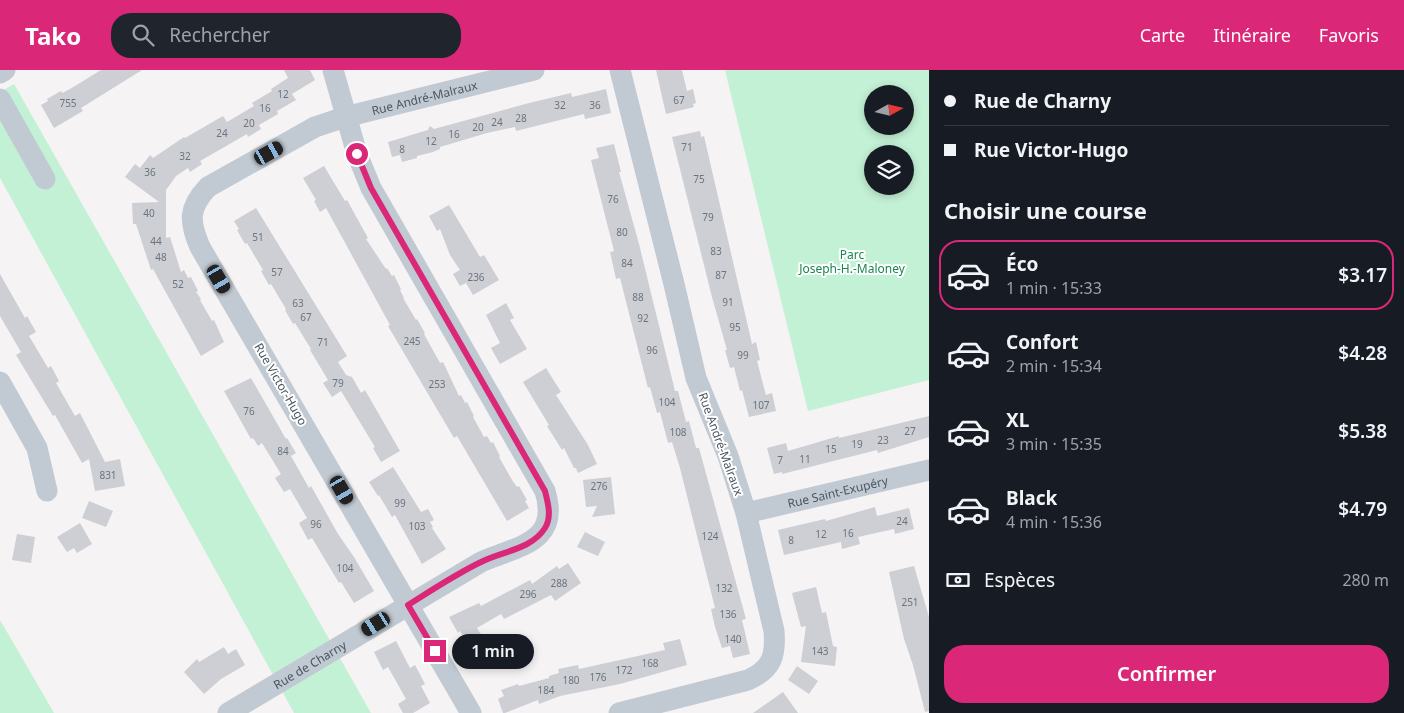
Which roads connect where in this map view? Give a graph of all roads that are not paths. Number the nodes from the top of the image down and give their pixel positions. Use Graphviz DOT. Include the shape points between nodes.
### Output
graph roads {
  1 [pos="5,70"];
  2 [pos="333,70"];
  3 [pos="534,70"];
  4 [pos="620,70"];
  5 [pos="0,73"];
  6 [pos="0,99"];
  7 [pos="345,118"];
  8 [pos="45,179"];
  9 [pos="0,382"];
  10 [pos="929,473"];
  11 [pos="47,491"];
  12 [pos="746,513"];
  13 [pos="408,605"];
  14 [pos="228,713"];
  15 [pos="471,713"];
  16 [pos="619,713"];
  1 -- 5 [label="street"];
  2 -- 7 [label="street, Rue de Charny"];
  3 -- 7 [label="street, Rue André-Malraux"];
  4 -- 12 [label="street, Rue André-Malraux" via="696,378 728,456"];
  6 -- 8 [label="street"];
  7 -- 13 [label="street, Rue de Charny" via="371,188 545,491 549,504 549,517 538,537 481,562"];
  7 -- 13 [label="street, Rue Victor-Hugo" via="315,127 208,187 192,209 192,220 200,247"];
  9 -- 11 [label="street" via="37,448"];
  10 -- 12 [label="street, Rue Saint-Exupéry"];
  12 -- 16 [label="street, Rue André-Malraux" via="774,631 770,663 748,680"];
  13 -- 14 [label="street, Rue de Charny"];
  13 -- 15 [label="street, Rue Victor-Hugo"];
}
